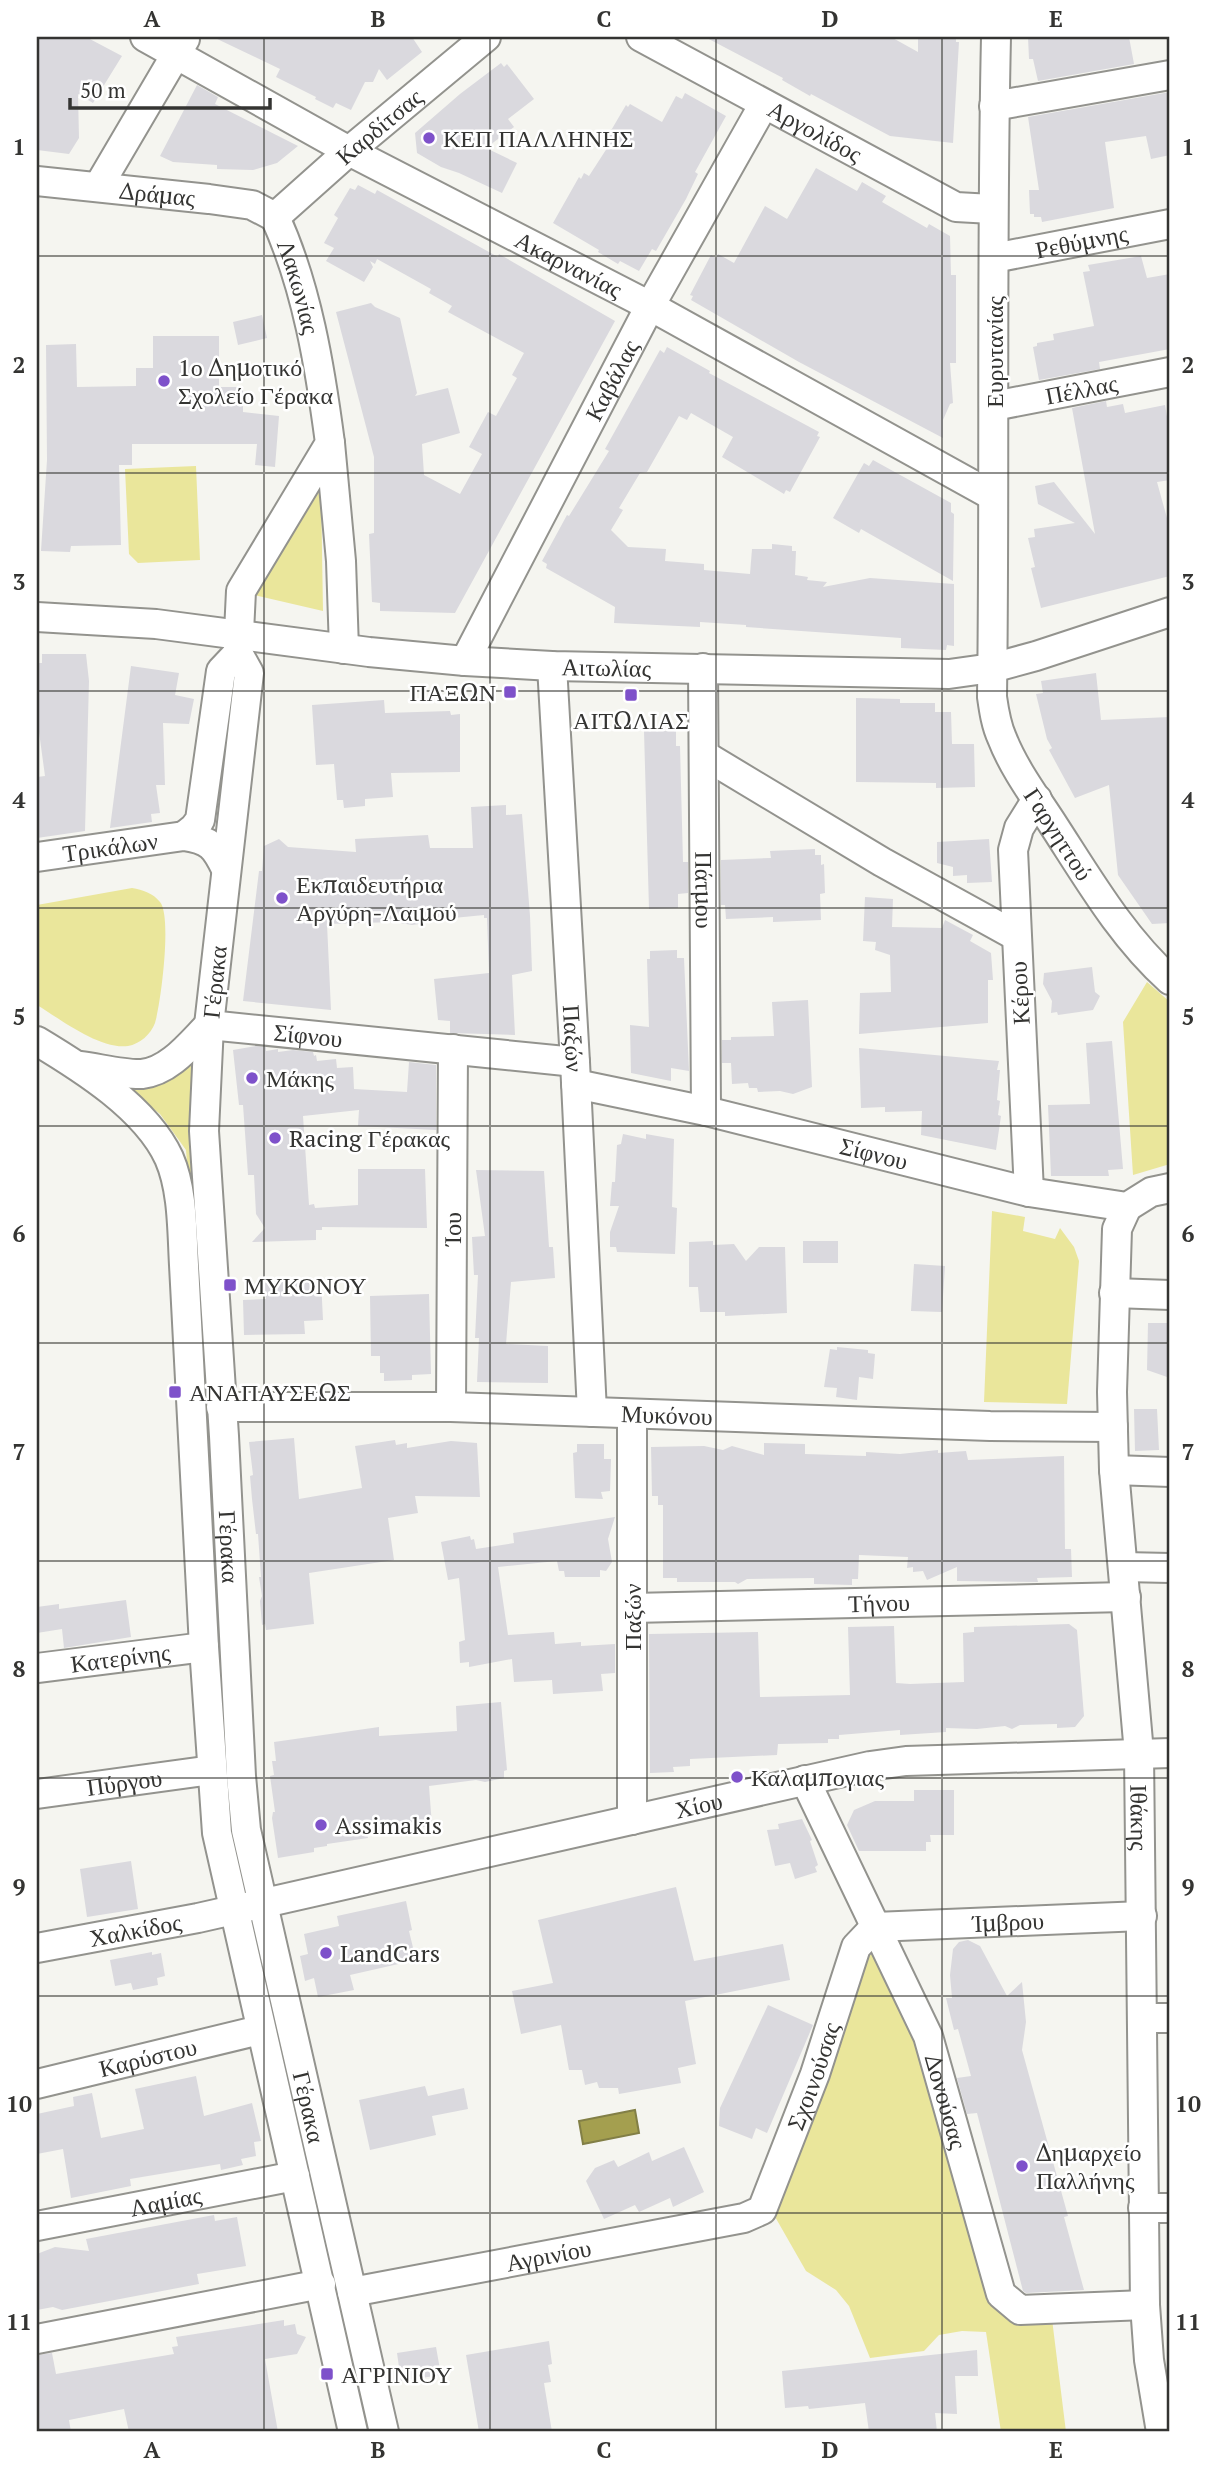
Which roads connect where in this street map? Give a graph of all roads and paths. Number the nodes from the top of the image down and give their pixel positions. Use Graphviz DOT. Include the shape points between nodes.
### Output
graph roads {
  1 [pos="145,37"];
  2 [pos="486,37"];
  3 [pos="641,37"];
  4 [pos="996,37"];
  5 [pos="181,45"];
  6 [pos="1170,75"];
  7 [pos="764,104"];
  8 [pos="994,106"];
  9 [pos="349,151"];
  10 [pos="37,181"];
  11 [pos="98,187"];
  12 [pos="992,209"];
  13 [pos="275,216"];
  14 [pos="1170,224"];
  15 [pos="994,258"];
  16 [pos="650,306"];
  17 [pos="1170,372"];
  18 [pos="994,406"];
  19 [pos="330,443"];
  20 [pos="993,496"];
  21 [pos="1170,612"];
  22 [pos="37,617"];
  23 [pos="239,643"];
  24 [pos="344,649"];
  25 [pos="465,661"];
  26 [pos="552,666"];
  27 [pos="703,668"];
  28 [pos="992,668"];
  29 [pos="704,755"];
  30 [pos="1037,799"];
  31 [pos="184,836"];
  32 [pos="37,857"];
  33 [pos="226,869"];
  34 [pos="1016,936"];
  35 [pos="1170,980"];
  36 [pos="209,1025"];
  37 [pos="37,1041"];
  38 [pos="453,1049"];
  39 [pos="79,1066"];
  40 [pos="576,1073"];
  41 [pos="706,1111"];
  42 [pos="1170,1188"];
  43 [pos="1029,1192"];
  44 [pos="1127,1207"];
  45 [pos="1114,1293"];
  46 [pos="1170,1295"];
  47 [pos="221,1407"];
  48 [pos="451,1407"];
  49 [pos="592,1412"];
  50 [pos="632,1414"];
  51 [pos="1112,1427"];
  52 [pos="1114,1470"];
  53 [pos="1170,1472"];
  54 [pos="1123,1567"];
  55 [pos="1170,1568"];
  56 [pos="1126,1597"];
  57 [pos="632,1608"];
  58 [pos="204,1647"];
  59 [pos="37,1668"];
  60 [pos="1139,1753"];
  61 [pos="1170,1753"];
  62 [pos="212,1770"];
  63 [pos="805,1780"];
  64 [pos="37,1794"];
  65 [pos="632,1820"];
  66 [pos="262,1903"];
  67 [pos="234,1910"];
  68 [pos="1142,1916"];
  69 [pos="875,1927"];
  70 [pos="37,1948"];
  71 [pos="1142,2018"];
  72 [pos="1170,2018"];
  73 [pos="260,2029"];
  74 [pos="37,2084"];
  75 [pos="295,2176"];
  76 [pos="1156,2208"];
  77 [pos="744,2218"];
  78 [pos="37,2226"];
  79 [pos="321,2284"];
  80 [pos="352,2292"];
  81 [pos="1145,2305"];
  82 [pos="37,2339"];
  83 [pos="1163,2428"];
  84 [pos="353,2432"];
  85 [pos="384,2432"];
  1 -- 5 [label="street, Ακαρνανίας"];
  2 -- 9 [label="street, Καρδίτσας"];
  3 -- 7 [label="street, Αργολίδος"];
  4 -- 8 [label="street, Ευρυτανίας"];
  5 -- 9 [label="street, Ακαρνανίας"];
  5 -- 11 [label="street"];
  6 -- 8 [label="street"];
  7 -- 12 [label="street, Αργολίδος" via="956,207"];
  7 -- 16 [label="street, Καβάλας"];
  8 -- 12 [label="street, Ευρυτανίας"];
  9 -- 13 [label="street, Καρδίτσας"];
  9 -- 16 [label="street, Ακαρνανίας"];
  10 -- 11 [label="street, Δράμας"];
  11 -- 13 [label="street, Δράμας" via="253,205"];
  12 -- 15 [label="street, Ευρυτανίας"];
  13 -- 19 [label="street, Λακωνίας" via="311,328"];
  14 -- 15 [label="street, Ρεθύμνης"];
  15 -- 18 [label="street, Ευρυτανίας"];
  16 -- 20 [label="street, Ακαρνανίας"];
  16 -- 25 [label="street, Καβάλας"];
  17 -- 18 [label="street, Πέλλας"];
  18 -- 20 [label="street, Ευρυτανίας"];
  19 -- 23 [label="street" via="241,591"];
  19 -- 24 [label="street, Λακωνίας"];
  20 -- 28 [label="street, Ευρυτανίας"];
  21 -- 28 [label="street, Αιτωλίας"];
  22 -- 23 [label="street, Αιτωλίας" via="156,624"];
  23 -- 24 [label="street, Αιτωλίας"];
  23 -- 31 [label="street" via="220,671 200,820"];
  23 -- 33 [label="street, Γέρακα" via="249,673"];
  24 -- 25 [label="street, Αιτωλίας"];
  25 -- 26 [label="street, Αιτωλίας"];
  26 -- 27 [label="street, Αιτωλίας"];
  26 -- 40 [label="street, Παξών"];
  27 -- 28 [label="street, Αιτωλίας" via="949,674"];
  27 -- 29 [label="street, Πάτμου"];
  28 -- 30 [label="street, Γαργηττού" via="996,722"];
  29 -- 34 [label="street"];
  29 -- 41 [label="street, Πάτμου"];
  30 -- 34 [label="street, Κέρου" via="1019,828 1013,850"];
  30 -- 35 [label="street, Γαργηττού" via="1111,913"];
  31 -- 32 [label="street, Τρικάλων"];
  31 -- 33 [label="street" via="216,849"];
  33 -- 36 [label="street, Γέρακα"];
  34 -- 43 [label="street, Κέρου"];
  36 -- 38 [label="street, Σίφνου"];
  36 -- 39 [label="street" via="182,1053 143,1074"];
  36 -- 47 [label="street, Γέρακα" via="204,1131"];
  37 -- 39 [label="street, Γέρακα"];
  38 -- 40 [label="street, Σίφνου"];
  38 -- 48 [label="street, Ίου"];
  39 -- 58 [label="street, Γέρακα" via="143,1121 169,1158 180,1205"];
  40 -- 41 [label="street, Σίφνου"];
  40 -- 49 [label="street, Παξών"];
  41 -- 43 [label="street, Σίφνου"];
  42 -- 44 [label="street" via="1151,1192"];
  43 -- 44 [label="street, Σίφνου"];
  44 -- 45 [label="street, Ιθάκης" via="1117,1229"];
  45 -- 46 [label="street"];
  45 -- 51 [label="street, Ιθάκης"];
  47 -- 48 [label="street, Μυκόνου"];
  47 -- 66 [label="street, Γέρακα" via="241,1776 246,1830"];
  48 -- 49 [label="street, Μυκόνου"];
  49 -- 50 [label="street, Μυκόνου"];
  50 -- 51 [label="street, Μυκόνου"];
  50 -- 57 [label="street, Παξών"];
  51 -- 52 [label="street, Ιθάκης"];
  52 -- 53 [label="street"];
  52 -- 54 [label="street, Ιθάκης"];
  54 -- 55 [label="street"];
  54 -- 56 [label="street, Ιθάκης"];
  56 -- 57 [label="street, Τήνου"];
  56 -- 60 [label="street, Ιθάκης"];
  57 -- 65 [label="street, Παξών"];
  58 -- 59 [label="street, Κατερίνης"];
  58 -- 62 [label="street, Γέρακα"];
  60 -- 61 [label="street, Χίου"];
  60 -- 63 [label="street, Χίου" via="906,1761"];
  60 -- 68 [label="street, Ιθάκης"];
  62 -- 64 [label="street, Πύργου"];
  62 -- 67 [label="street, Γέρακα" via="217,1833"];
  63 -- 65 [label="street, Χίου"];
  63 -- 69 [label="street, Δονούσας"];
  65 -- 66 [label="street, Χίου"];
  66 -- 67 [label="street, Χίου"];
  66 -- 80 [label="street, Γέρακα"];
  67 -- 70 [label="street, Χαλκίδος"];
  67 -- 73 [label="street, Γέρακα"];
  68 -- 69 [label="street, Ίμβρου"];
  68 -- 71 [label="street, Ιθάκης"];
  69 -- 77 [label="street, Σχοινούσας" via="856,1947 815,2074 762,2210"];
  69 -- 81 [label="street, Δονούσας" via="928,2036 1001,2294 1020,2311"];
  71 -- 72 [label="street"];
  71 -- 76 [label="street, Ιθάκης"];
  73 -- 74 [label="street, Καρύστου"];
  73 -- 75 [label="street, Γέρακα"];
  75 -- 78 [label="street, Λαμίας"];
  75 -- 79 [label="street, Γέρακα"];
  76 -- 81 [label="street, Ιθάκης"];
  77 -- 80 [label="street, Αγρινίου"];
  79 -- 82 [label="street"];
  79 -- 84 [label="street, Γέρακα"];
  80 -- 85 [label="street, Γέρακα"];
  81 -- 83 [label="street, Ιθάκης" via="1149,2360"];
}
